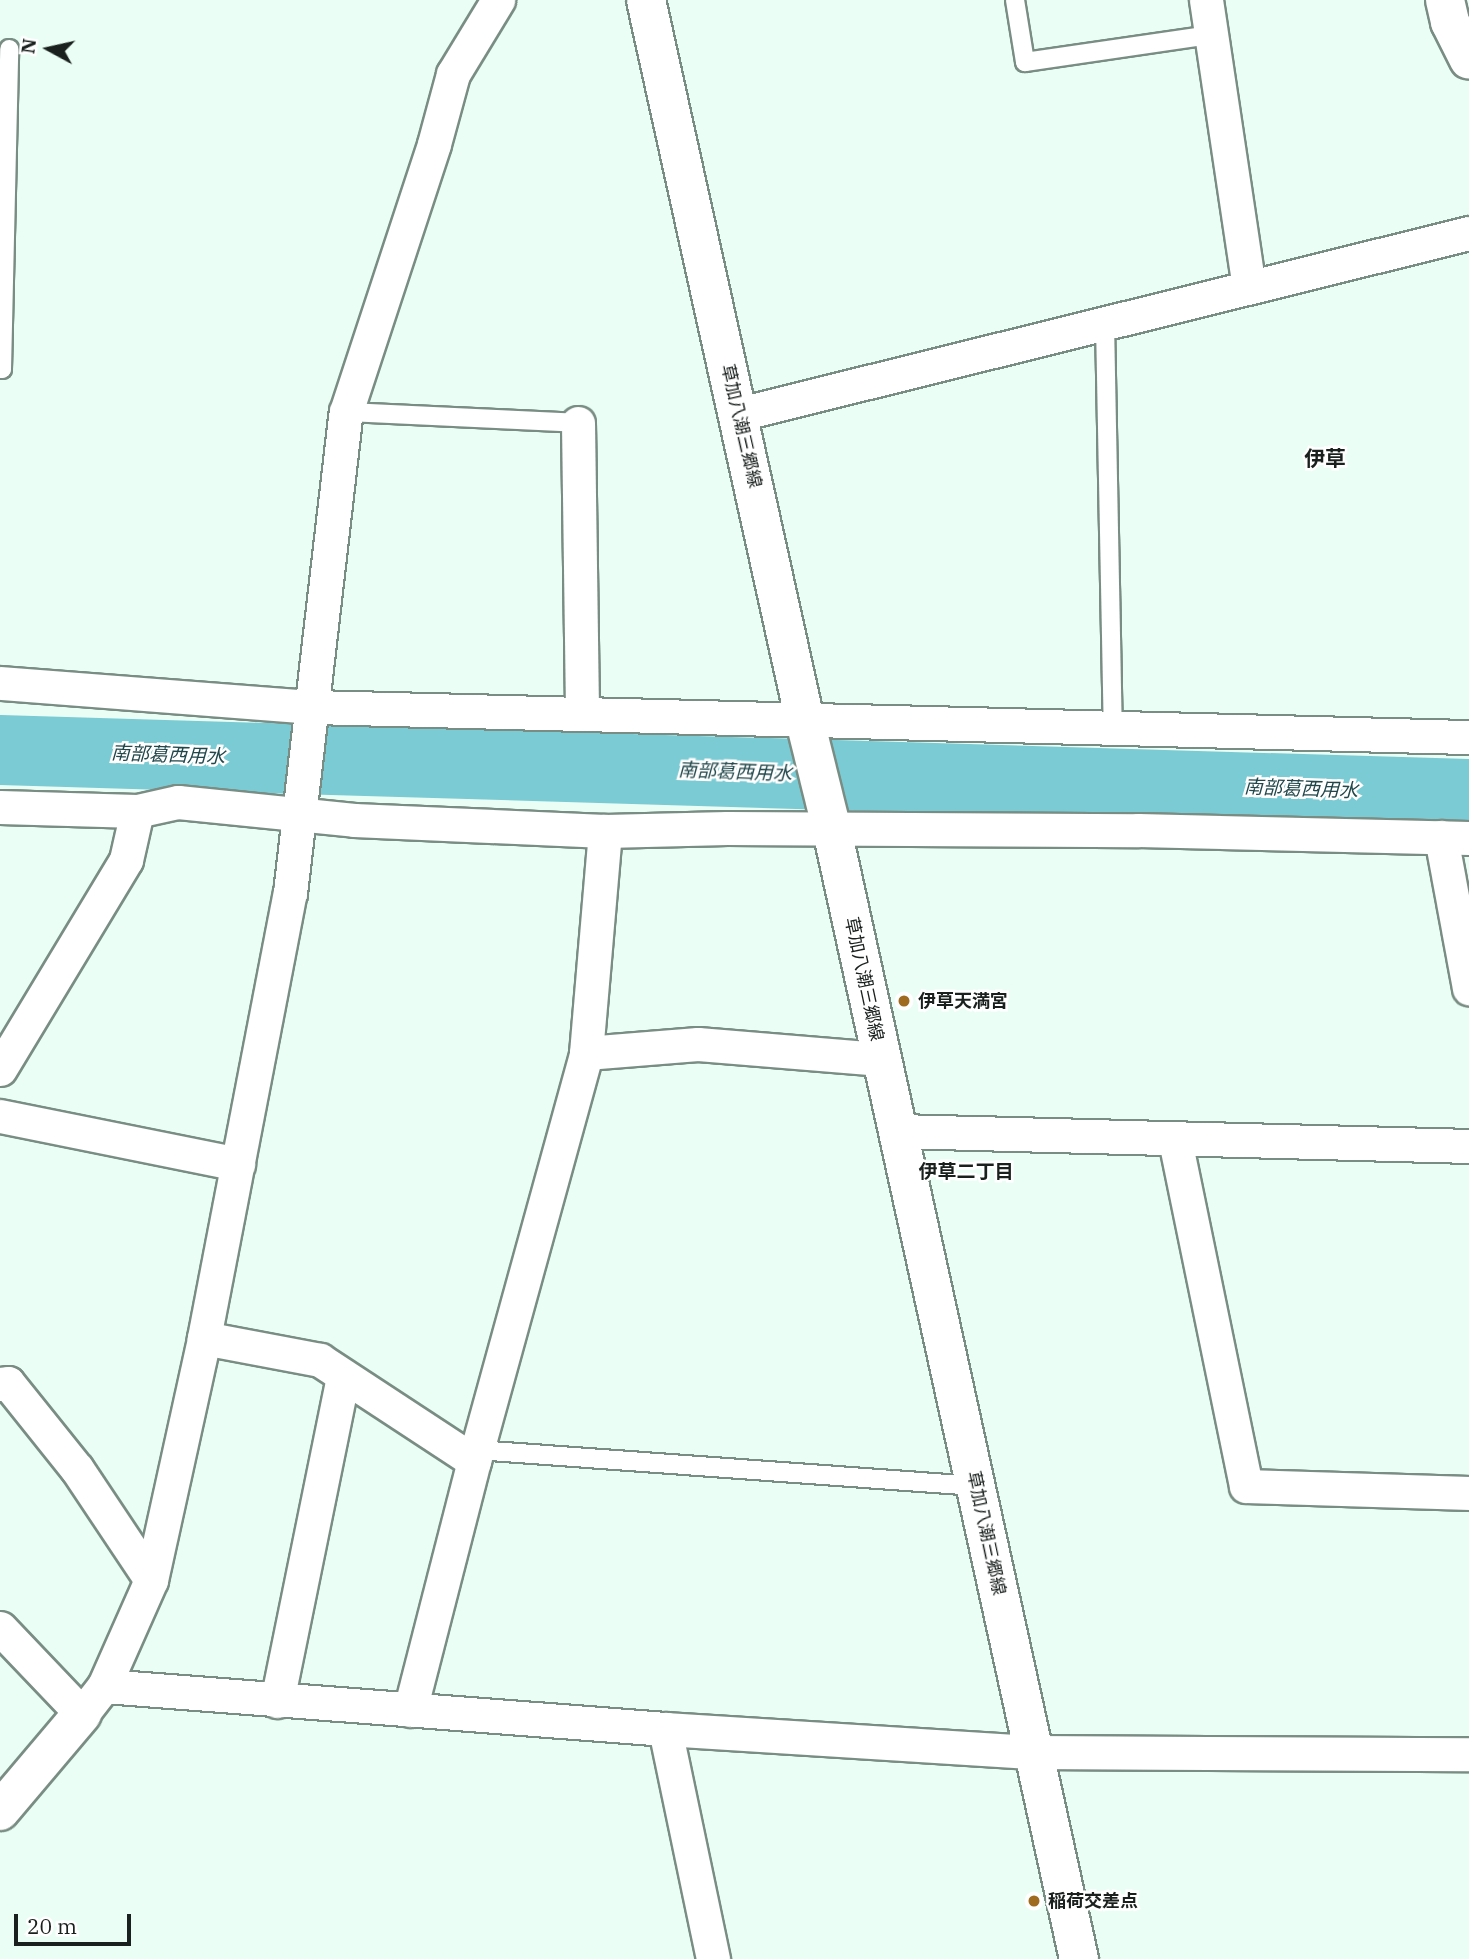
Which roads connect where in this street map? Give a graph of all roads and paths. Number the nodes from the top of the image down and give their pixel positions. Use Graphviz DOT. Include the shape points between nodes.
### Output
graph roads {
  1 [pos="498,0"];
  2 [pos="646,0"];
  3 [pos="1015,0"];
  4 [pos="1206,0"];
  5 [pos="1445,0"];
  6 [pos="1211,35"];
  7 [pos="9,49"];
  8 [pos="1467,53"];
  9 [pos="5,75"];
  10 [pos="1469,233"];
  11 [pos="1249,287"];
  12 [pos="1105,323"];
  13 [pos="0,369"];
  14 [pos="346,412"];
  15 [pos="739,414"];
  16 [pos="578,423"];
  17 [pos="0,683"];
  18 [pos="582,713"];
  19 [pos="312,715"];
  20 [pos="1114,729"];
  21 [pos="807,730"];
  22 [pos="1469,737"];
  23 [pos="301,801"];
  24 [pos="0,807"];
  25 [pos="137,811"];
  26 [pos="830,819"];
  27 [pos="605,831"];
  28 [pos="1455,837"];
  29 [pos="1469,988"];
  30 [pos="586,1053"];
  31 [pos="881,1059"];
  32 [pos="0,1069"];
  33 [pos="0,1116"];
  34 [pos="898,1131"];
  35 [pos="1175,1140"];
  36 [pos="1469,1146"];
  37 [pos="238,1164"];
  38 [pos="205,1338"];
  39 [pos="343,1377"];
  40 [pos="0,1384"];
  41 [pos="475,1456"];
  42 [pos="976,1486"];
  43 [pos="1469,1493"];
  44 [pos="152,1580"];
  45 [pos="0,1628"];
  46 [pos="93,1700"];
  47 [pos="277,1701"];
  48 [pos="410,1710"];
  49 [pos="665,1729"];
  50 [pos="1034,1752"];
  51 [pos="1469,1754"];
  52 [pos="0,1811"];
  53 [pos="713,1959"];
  54 [pos="1079,1959"];
  1 -- 14 [label="street" via="453,74"];
  2 -- 15 [label="main road, 草加八潮三郷線"];
  3 -- 6 [label="lane" via="1025,62"];
  4 -- 6 [label="street"];
  5 -- 8 [label="main road" via="1450,22"];
  6 -- 11 [label="street"];
  7 -- 9 [label="lane"];
  9 -- 13 [label="lane"];
  10 -- 11 [label="street"];
  11 -- 12 [label="street"];
  12 -- 15 [label="street"];
  12 -- 20 [label="lane"];
  14 -- 16 [label="lane"];
  14 -- 19 [label="street"];
  15 -- 21 [label="main road, 草加八潮三郷線"];
  16 -- 18 [label="street"];
  17 -- 19 [label="street"];
  18 -- 19 [label="street"];
  18 -- 21 [label="street"];
  19 -- 23 [label="street"];
  20 -- 21 [label="street"];
  20 -- 22 [label="street"];
  21 -- 26 [label="main road, 草加八潮三郷線"];
  23 -- 25 [label="street" via="178,802"];
  23 -- 27 [label="street" via="354,820"];
  23 -- 37 [label="street" via="290,893"];
  24 -- 25 [label="street"];
  25 -- 32 [label="street" via="127,860"];
  26 -- 27 [label="street" via="727,828"];
  26 -- 28 [label="street"];
  26 -- 31 [label="main road, 草加八潮三郷線"];
  27 -- 30 [label="street"];
  28 -- 29 [label="street"];
  30 -- 31 [label="street" via="698,1044"];
  30 -- 41 [label="street"];
  31 -- 34 [label="main road, 草加八潮三郷線"];
  33 -- 37 [label="street"];
  34 -- 35 [label="street"];
  34 -- 42 [label="main road, 草加八潮三郷線"];
  35 -- 36 [label="street"];
  35 -- 43 [label="street" via="1246,1486"];
  37 -- 38 [label="street"];
  38 -- 39 [label="street" via="320,1360"];
  38 -- 44 [label="street"];
  39 -- 41 [label="street"];
  39 -- 47 [label="street"];
  40 -- 44 [label="street" via="8,1383 78,1469"];
  41 -- 42 [label="lane"];
  41 -- 48 [label="street"];
  42 -- 50 [label="main road, 草加八潮三郷線"];
  44 -- 46 [label="street"];
  45 -- 46 [label="street"];
  46 -- 47 [label="street"];
  46 -- 52 [label="main road"];
  47 -- 48 [label="street"];
  48 -- 49 [label="street"];
  49 -- 50 [label="street"];
  49 -- 53 [label="street"];
  50 -- 51 [label="street"];
  50 -- 54 [label="main road, 草加八潮三郷線"];
}
